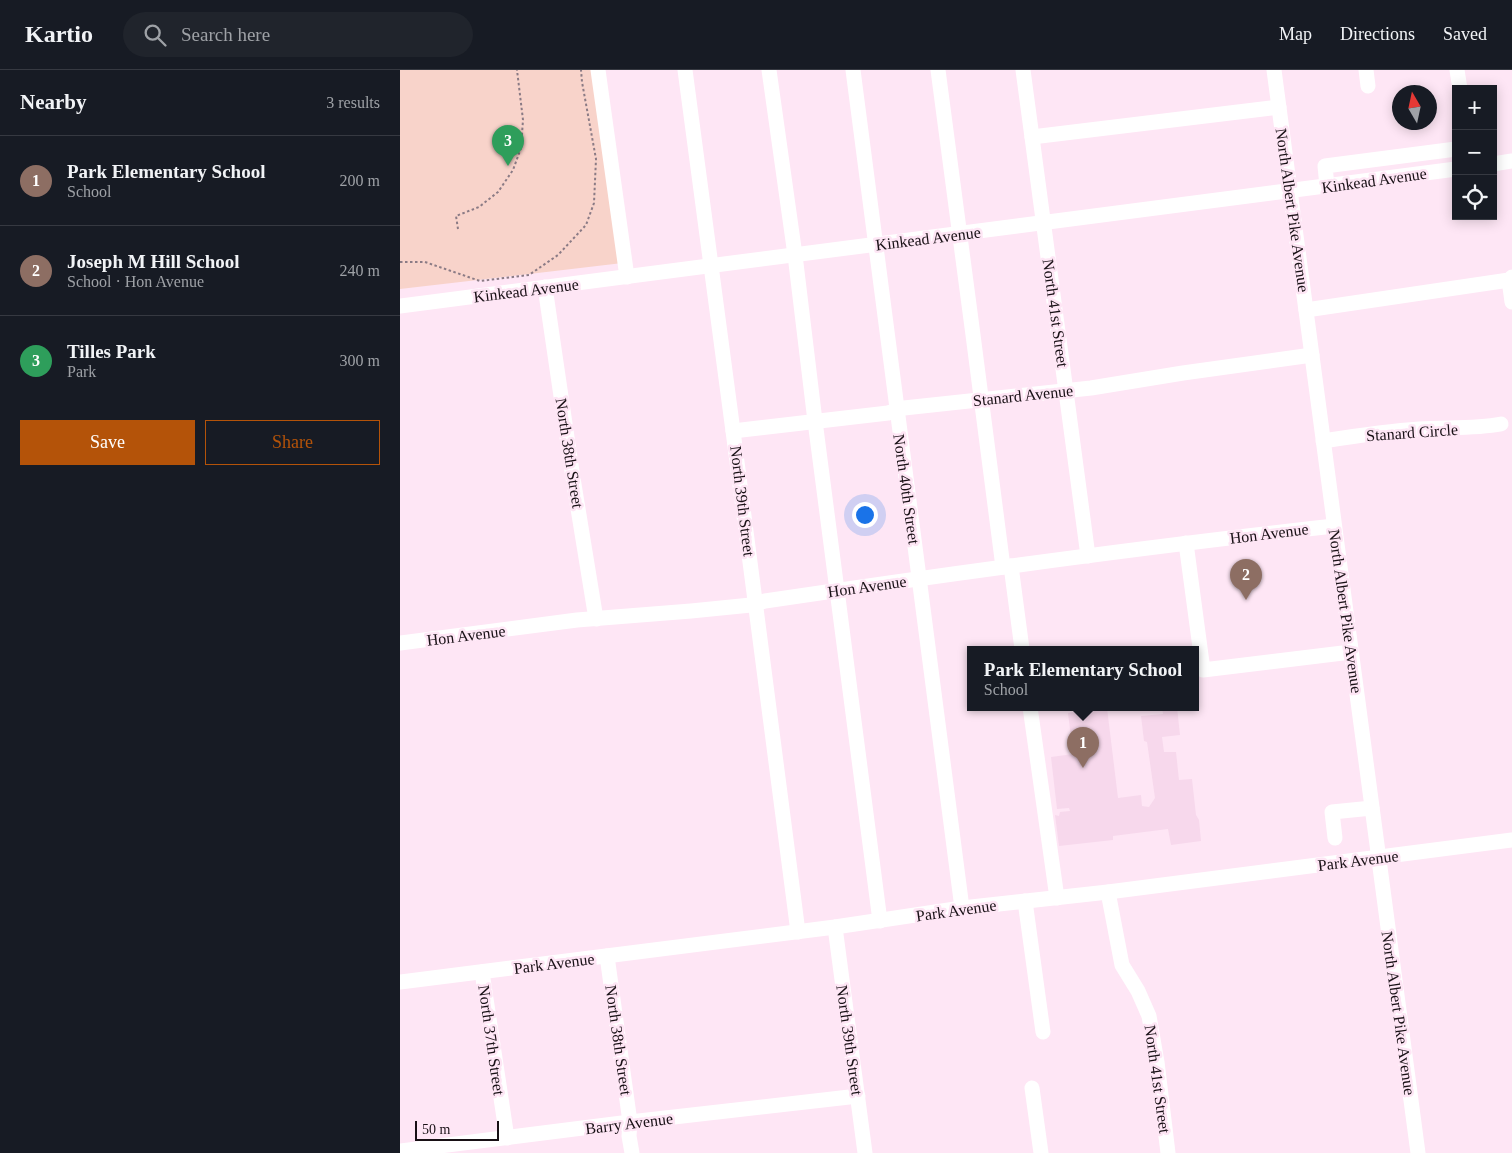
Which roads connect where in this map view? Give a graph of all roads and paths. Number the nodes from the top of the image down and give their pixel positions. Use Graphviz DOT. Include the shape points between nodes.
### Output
graph roads {
  1 [pos="517,70"];
  2 [pos="581,70"];
  3 [pos="598,70"];
  4 [pos="685,70"];
  5 [pos="769,70"];
  6 [pos="853,70"];
  7 [pos="938,70"];
  8 [pos="1022,70"];
  9 [pos="1274,70"];
  10 [pos="1366,70"];
  11 [pos="1457,70"];
  12 [pos="1459,85"];
  13 [pos="1368,86"];
  14 [pos="1279,107"];
  15 [pos="1032,137"];
  16 [pos="1452,150"];
  17 [pos="1512,161"];
  18 [pos="1497,163"];
  19 [pos="1452,170"];
  20 [pos="1327,186"];
  21 [pos="1290,191"];
  22 [pos="1044,223"];
  23 [pos="458,229"];
  24 [pos="961,234"];
  25 [pos="876,244"];
  26 [pos="795,255"];
  27 [pos="400,262"];
  28 [pos="710,266"];
  29 [pos="627,277"];
  30 [pos="1510,278"];
  31 [pos="545,287"];
  32 [pos="1512,302"];
  33 [pos="400,306"];
  34 [pos="1306,310"];
  35 [pos="1312,355"];
  36 [pos="1066,391"];
  37 [pos="980,400"];
  38 [pos="896,410"];
  39 [pos="815,421"];
  40 [pos="1500,424"];
  41 [pos="733,431"];
  42 [pos="1323,441"];
  43 [pos="1334,526"];
  44 [pos="1186,543"];
  45 [pos="1088,556"];
  46 [pos="1007,566"];
  47 [pos="919,578"];
  48 [pos="838,590"];
  49 [pos="756,604"];
  50 [pos="596,618"];
  51 [pos="400,643"];
  52 [pos="1021,646"];
  53 [pos="1351,652"];
  54 [pos="1031,711"];
  55 [pos="1372,808"];
  56 [pos="1335,838"];
  57 [pos="1512,840"];
  58 [pos="1378,858"];
  59 [pos="1108,892"];
  60 [pos="1057,898"];
  61 [pos="1025,901"];
  62 [pos="962,908"];
  63 [pos="880,921"];
  64 [pos="835,928"];
  65 [pos="798,932"];
  66 [pos="607,956"];
  67 [pos="482,972"];
  68 [pos="400,982"];
  69 [pos="1043,1032"];
  70 [pos="1032,1088"];
  71 [pos="858,1096"];
  72 [pos="630,1122"];
  73 [pos="506,1138"];
  74 [pos="400,1151"];
  75 [pos="632,1153"];
  76 [pos="865,1153"];
  77 [pos="1041,1153"];
  78 [pos="1168,1153"];
  79 [pos="1418,1153"];
  1 -- 23 [label="path" via="523,120 520,148 513,170 498,192 479,207 456,216"];
  2 -- 27 [label="path" via="596,159 594,202 586,225 558,255 528,274 480,281 425,262"];
  3 -- 29 [label="street"];
  4 -- 28 [label="street, North 39th Street"];
  5 -- 26 [label="street"];
  6 -- 25 [label="street, North 40th Street"];
  7 -- 24 [label="street"];
  8 -- 15 [label="street, North 41st Street"];
  9 -- 14 [label="street, North Albert Pike Avenue"];
  10 -- 13 [label="street"];
  11 -- 12 [label="street"];
  14 -- 15 [label="street"];
  14 -- 21 [label="street, North Albert Pike Avenue"];
  15 -- 22 [label="street, North 41st Street"];
  16 -- 20 [label="street" via="1325,166"];
  17 -- 18 [label="street"];
  19 -- 20 [label="street, Kinkead Avenue"];
  20 -- 21 [label="street, Kinkead Avenue"];
  21 -- 22 [label="street, Kinkead Avenue"];
  21 -- 34 [label="street, North Albert Pike Avenue"];
  22 -- 24 [label="street, Kinkead Avenue"];
  22 -- 36 [label="street, North 41st Street"];
  24 -- 25 [label="street, Kinkead Avenue"];
  24 -- 37 [label="street"];
  25 -- 26 [label="street, Kinkead Avenue"];
  25 -- 38 [label="street, North 40th Street"];
  26 -- 28 [label="street, Kinkead Avenue"];
  26 -- 39 [label="street"];
  28 -- 29 [label="street, Kinkead Avenue"];
  28 -- 41 [label="street, North 39th Street"];
  29 -- 31 [label="street, Kinkead Avenue"];
  30 -- 32 [label="street"];
  30 -- 34 [label="street"];
  31 -- 33 [label="street, Kinkead Avenue"];
  31 -- 50 [label="street, North 38th Street"];
  34 -- 35 [label="street, North Albert Pike Avenue"];
  35 -- 36 [label="street, Stanard Avenue"];
  35 -- 42 [label="street, North Albert Pike Avenue"];
  36 -- 37 [label="street, Stanard Avenue"];
  36 -- 45 [label="street, North 41st Street"];
  37 -- 38 [label="street, Stanard Avenue"];
  37 -- 46 [label="street"];
  38 -- 39 [label="street, Stanard Avenue"];
  38 -- 47 [label="street, North 40th Street"];
  39 -- 41 [label="street, Stanard Avenue"];
  39 -- 48 [label="street"];
  40 -- 42 [label="street, Stanard Circle" via="1387,432"];
  41 -- 49 [label="street, North 39th Street"];
  42 -- 43 [label="street, North Albert Pike Avenue"];
  43 -- 44 [label="street, Hon Avenue"];
  43 -- 53 [label="street, North Albert Pike Avenue"];
  44 -- 45 [label="street, Hon Avenue"];
  44 -- 53 [label="street" via="1203,670"];
  45 -- 46 [label="street, Hon Avenue"];
  46 -- 47 [label="street, Hon Avenue"];
  46 -- 52 [label="street"];
  47 -- 48 [label="street, Hon Avenue"];
  47 -- 62 [label="street, North 40th Street"];
  48 -- 49 [label="street, Hon Avenue"];
  48 -- 63 [label="street"];
  49 -- 50 [label="street, Hon Avenue"];
  49 -- 65 [label="street, North 39th Street"];
  50 -- 51 [label="street, Hon Avenue"];
  53 -- 55 [label="street, North Albert Pike Avenue"];
  54 -- 60 [label="street"];
  55 -- 56 [label="street" via="1332,812"];
  55 -- 58 [label="street, North Albert Pike Avenue"];
  57 -- 58 [label="street, Park Avenue"];
  58 -- 59 [label="street, Park Avenue"];
  58 -- 79 [label="street, North Albert Pike Avenue"];
  59 -- 60 [label="street, Park Avenue"];
  59 -- 78 [label="street, North 41st Street" via="1122,965 1149,1016"];
  60 -- 61 [label="street, Park Avenue"];
  61 -- 62 [label="street, Park Avenue"];
  61 -- 69 [label="street"];
  62 -- 63 [label="street, Park Avenue"];
  63 -- 64 [label="street, Park Avenue"];
  64 -- 65 [label="street, Park Avenue"];
  64 -- 71 [label="street, North 39th Street"];
  65 -- 66 [label="street, Park Avenue"];
  66 -- 67 [label="street, Park Avenue"];
  66 -- 72 [label="street, North 38th Street"];
  67 -- 68 [label="street, Park Avenue"];
  67 -- 73 [label="street, North 37th Street"];
  70 -- 77 [label="street"];
  71 -- 72 [label="street, Barry Avenue"];
  71 -- 76 [label="street, North 39th Street"];
  72 -- 73 [label="street, Barry Avenue"];
  72 -- 75 [label="street, North 38th Street"];
  73 -- 74 [label="street, Barry Avenue"];
}
